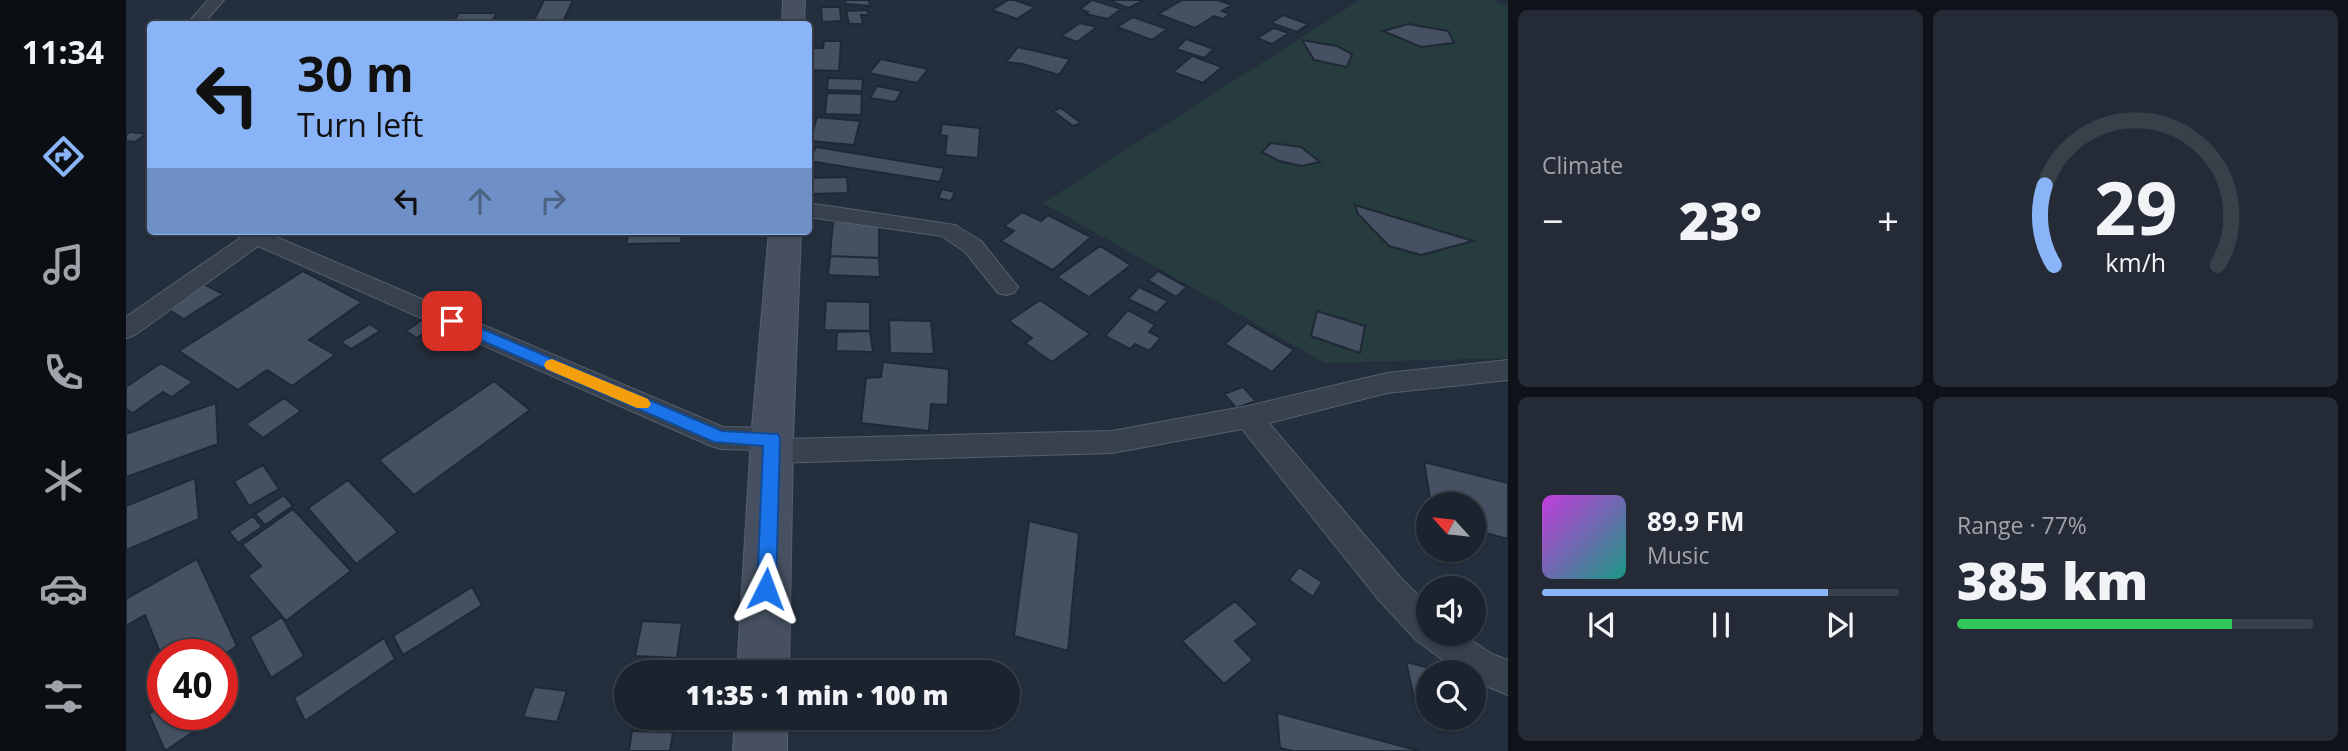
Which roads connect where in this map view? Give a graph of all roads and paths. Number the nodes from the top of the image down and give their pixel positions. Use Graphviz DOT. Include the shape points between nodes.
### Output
graph roads {
  1 [pos="216,0"];
  2 [pos="794,0"];
  3 [pos="198,21"];
  4 [pos="793,21"];
  5 [pos="812,211"];
  6 [pos="249,235"];
  7 [pos="252,235"];
  8 [pos="785,235"];
  9 [pos="1006,287"];
  10 [pos="126,329"];
  11 [pos="1508,370"];
  12 [pos="1248,417"];
  13 [pos="772,445"];
  14 [pos="1416,617"];
  15 [pos="1451,646"];
  16 [pos="763,660"];
  17 [pos="1508,678"];
  18 [pos="761,730"];
  19 [pos="760,751"];
  1 -- 3 [label="street"];
  2 -- 4 [label="street"];
  5 -- 9 [label="street" via="962,235"];
  6 -- 10 [label="street"];
  7 -- 13 [label="street" via="720,438"];
  8 -- 13 [label="street"];
  11 -- 12 [label="street" via="1387,383"];
  12 -- 13 [label="street" via="1112,442"];
  12 -- 14 [label="street"];
  13 -- 16 [label="street"];
  15 -- 17 [label="street"];
  18 -- 19 [label="street"];
}
